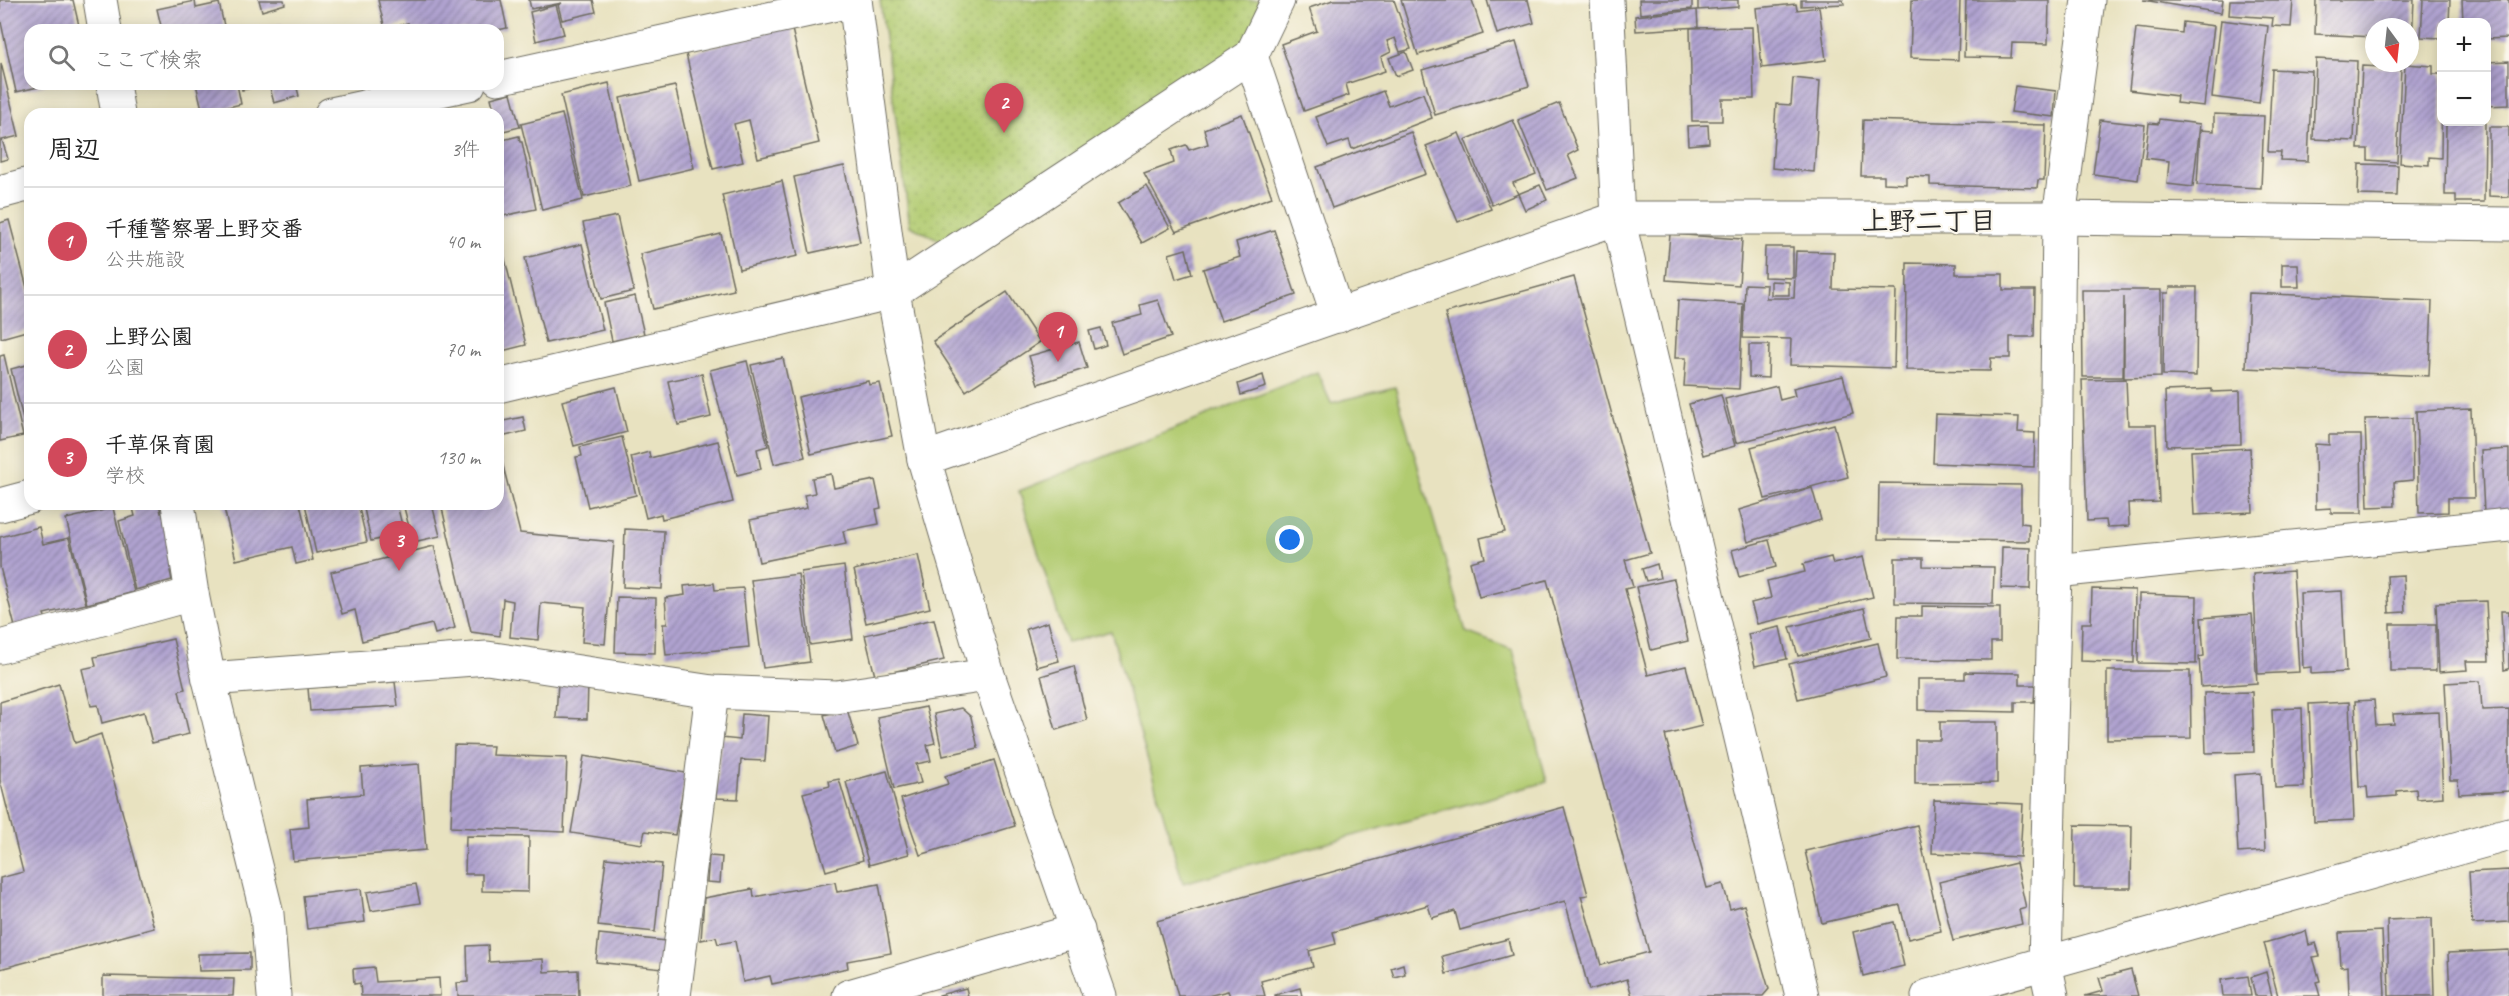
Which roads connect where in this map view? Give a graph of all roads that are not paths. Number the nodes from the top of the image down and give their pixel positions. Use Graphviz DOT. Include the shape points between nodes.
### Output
graph roads {
  1 [pos="100,0"];
  2 [pos="855,0"];
  3 [pos="1278,0"];
  4 [pos="1607,0"];
  5 [pos="2088,0"];
  6 [pos="104,24"];
  7 [pos="1251,56"];
  8 [pos="504,77"];
  9 [pos="114,90"];
  10 [pos="441,90"];
  11 [pos="117,108"];
  12 [pos="359,108"];
  13 [pos="24,186"];
  14 [pos="0,192"];
  15 [pos="1618,218"];
  16 [pos="2059,218"];
  17 [pos="2509,224"];
  18 [pos="893,292"];
  19 [pos="1338,316"];
  20 [pos="504,385"];
  21 [pos="924,459"];
  22 [pos="24,499"];
  23 [pos="0,505"];
  24 [pos="179,510"];
  25 [pos="2509,525"];
  26 [pos="2055,571"];
  27 [pos="192,594"];
  28 [pos="0,648"];
  29 [pos="988,675"];
  30 [pos="209,679"];
  31 [pos="712,692"];
  32 [pos="2509,834"];
  33 [pos="1078,930"];
  34 [pos="2045,963"];
  35 [pos="274,996"];
  36 [pos="674,996"];
  37 [pos="849,996"];
  38 [pos="1100,996"];
  39 [pos="1802,996"];
  40 [pos="1928,996"];
  41 [pos="2052,996"];
  1 -- 6 [label="street"];
  2 -- 8 [label="street"];
  2 -- 18 [label="street"];
  3 -- 7 [label="street"];
  4 -- 15 [label="street"];
  5 -- 16 [label="street"];
  7 -- 18 [label="street"];
  7 -- 19 [label="street"];
  9 -- 11 [label="street"];
  10 -- 12 [label="street"];
  13 -- 14 [label="street"];
  15 -- 16 [label="street"];
  15 -- 19 [label="street"];
  15 -- 39 [label="street"];
  16 -- 17 [label="street"];
  16 -- 26 [label="street"];
  18 -- 20 [label="street"];
  18 -- 21 [label="street"];
  19 -- 21 [label="street"];
  21 -- 29 [label="street"];
  22 -- 23 [label="street"];
  24 -- 27 [label="street"];
  25 -- 26 [label="street"];
  26 -- 34 [label="street"];
  27 -- 28 [label="street"];
  27 -- 30 [label="street"];
  29 -- 31 [label="street" via="836,697"];
  29 -- 33 [label="street"];
  30 -- 31 [label="street" via="487,658"];
  30 -- 35 [label="street" via="267,914"];
  31 -- 36 [label="street"];
  32 -- 34 [label="street"];
  33 -- 37 [label="street"];
  33 -- 38 [label="street"];
  34 -- 40 [label="street"];
  34 -- 41 [label="street"];
}
